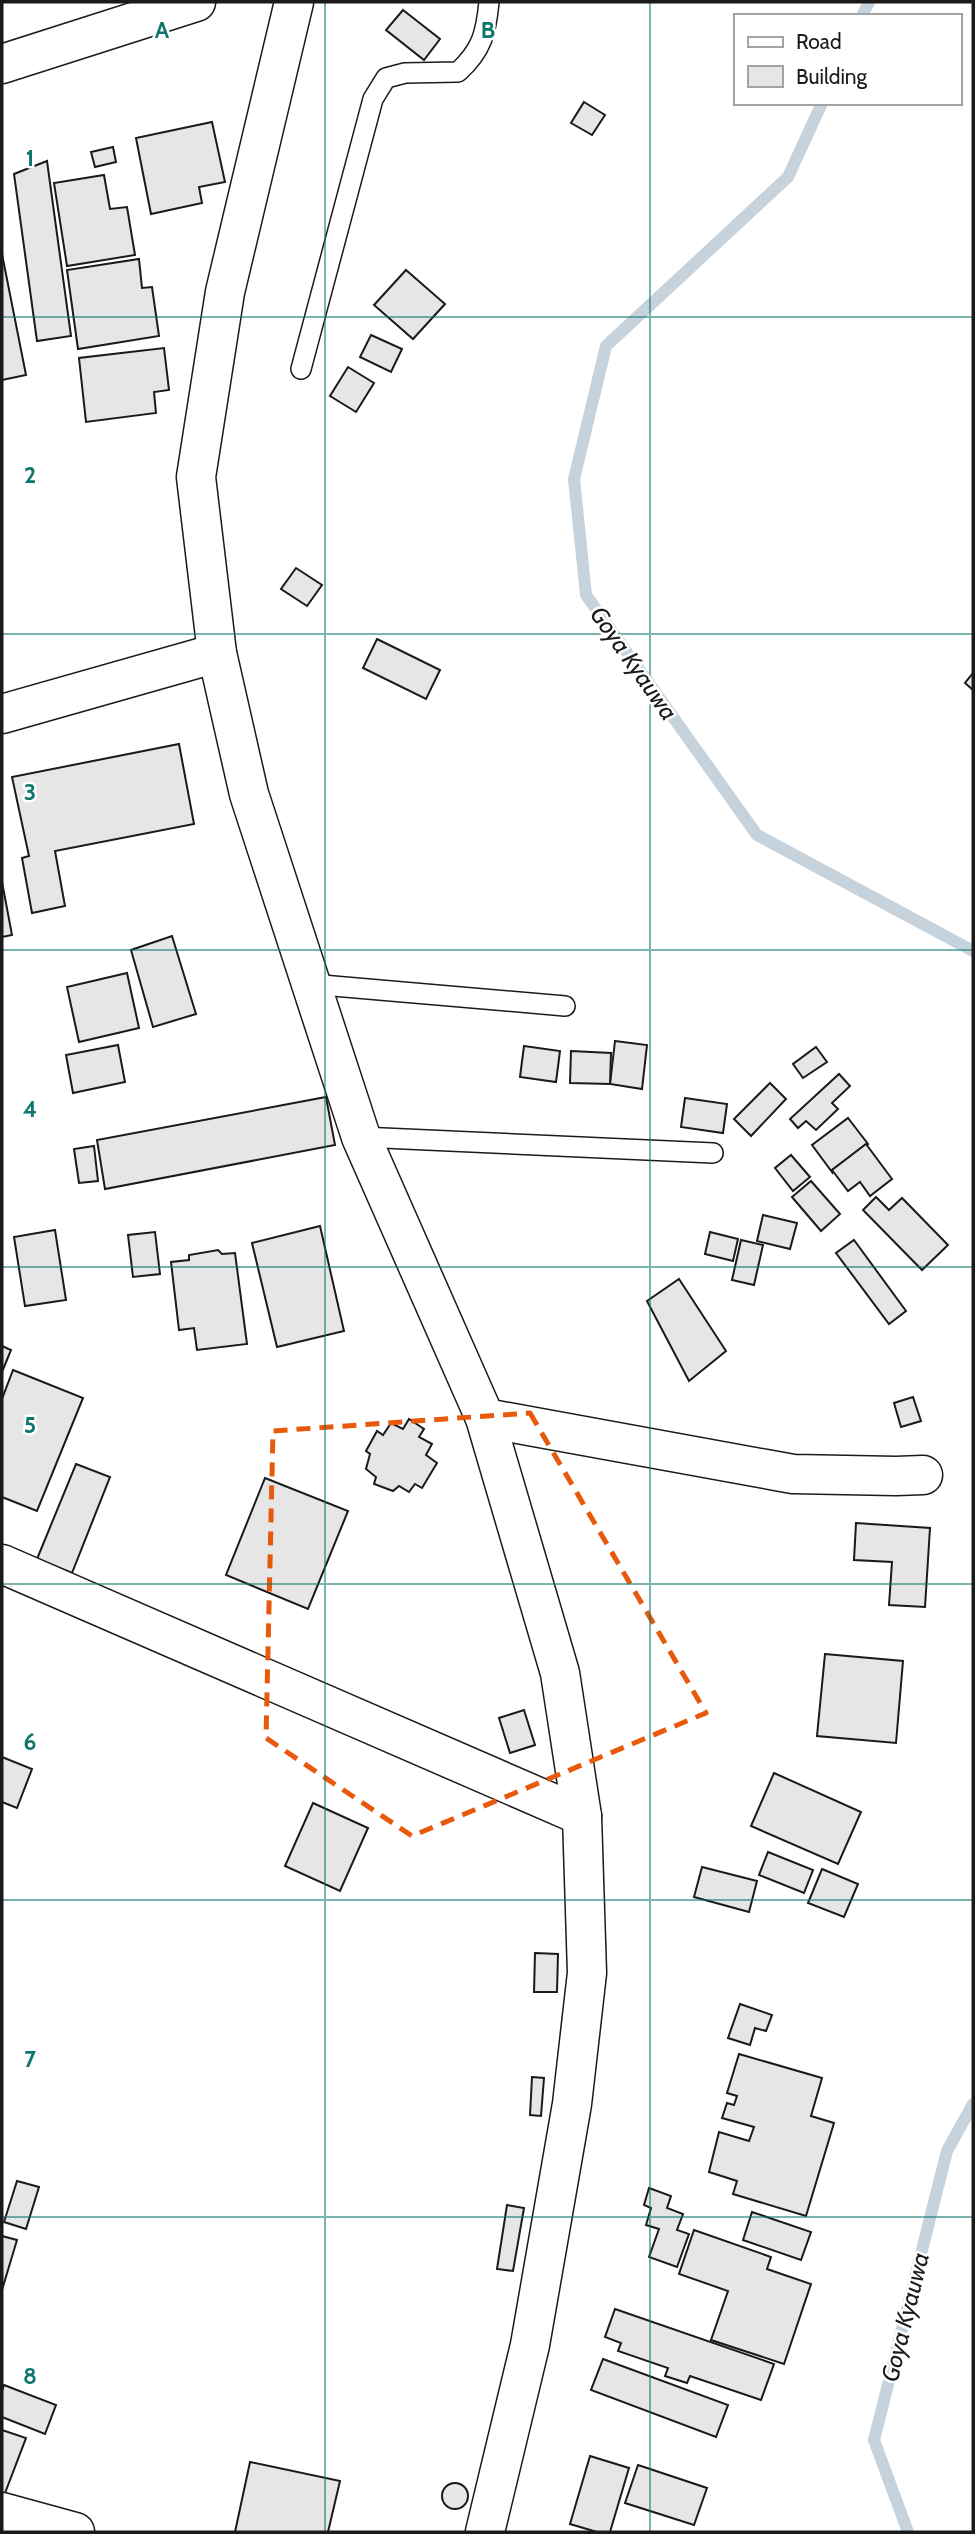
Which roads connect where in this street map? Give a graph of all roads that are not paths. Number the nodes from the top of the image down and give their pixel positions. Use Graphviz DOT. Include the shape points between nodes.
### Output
graph roads {
  1 [pos="196,2"];
  2 [pos="294,2"];
  3 [pos="489,2"];
  4 [pos="2,64"];
  5 [pos="301,369"];
  6 [pos="217,653"];
  7 [pos="2,714"];
  8 [pos="310,985"];
  9 [pos="565,1006"];
  10 [pos="361,1137"];
  11 [pos="713,1153"];
  12 [pos="485,1418"];
  13 [pos="923,1475"];
  14 [pos="2,1564"];
  15 [pos="582,1816"];
  16 [pos="2,2512"];
  17 [pos="75,2532"];
  18 [pos="485,2532"];
  1 -- 4 [label="street"];
  2 -- 6 [label="street" via="225,292 196,477"];
  3 -- 5 [label="lane" via="486,29 474,58 458,72 386,78 373,99"];
  6 -- 7 [label="street"];
  6 -- 8 [label="street" via="249,794"];
  8 -- 9 [label="lane"];
  8 -- 10 [label="street"];
  10 -- 11 [label="lane"];
  10 -- 12 [label="street"];
  12 -- 13 [label="street" via="793,1474"];
  12 -- 15 [label="street" via="560,1673"];
  14 -- 15 [label="street"];
  15 -- 18 [label="street" via="587,1973 572,2105 530,2345"];
  16 -- 17 [label="street"];
}
